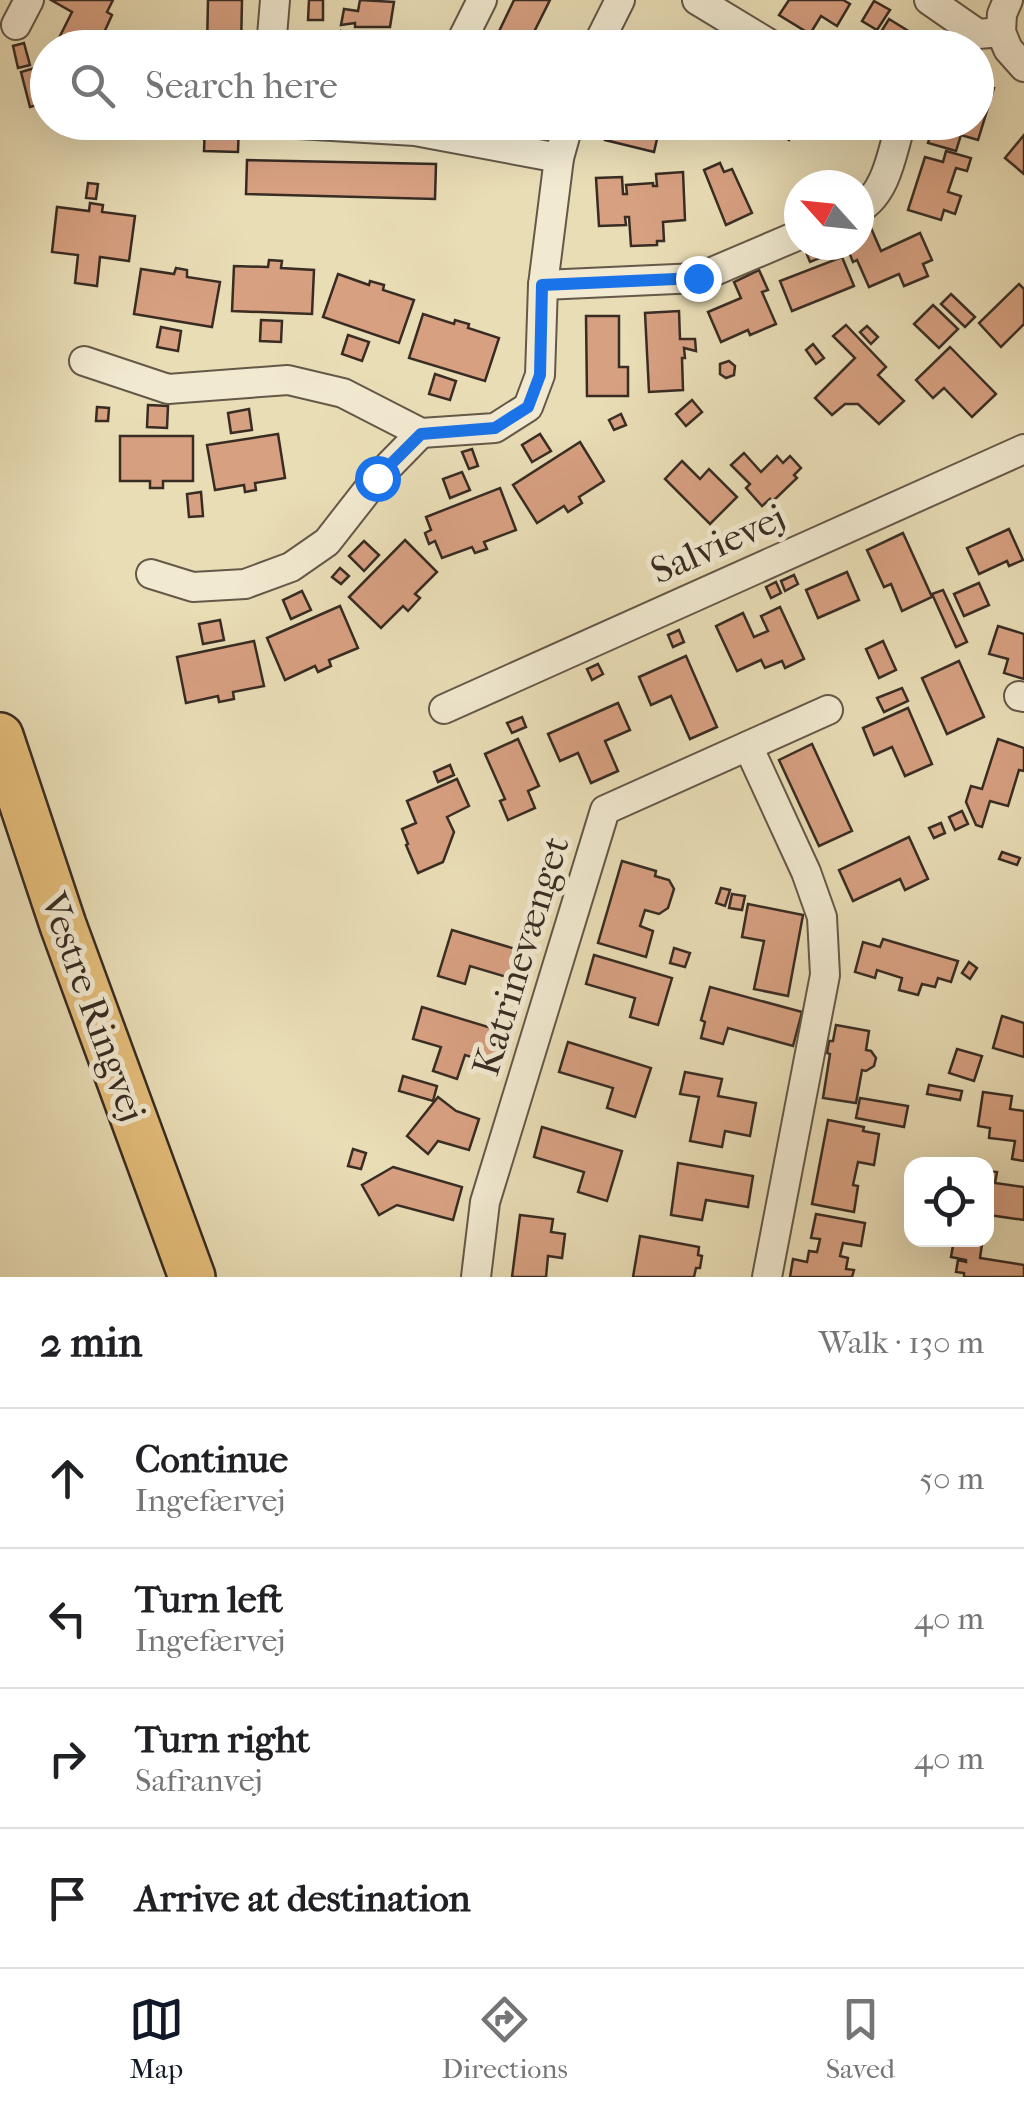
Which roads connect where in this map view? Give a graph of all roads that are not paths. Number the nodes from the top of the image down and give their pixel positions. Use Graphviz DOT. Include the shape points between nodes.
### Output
graph roads {
  1 [pos="276,0"];
  2 [pos="482,0"];
  3 [pos="620,0"];
  4 [pos="697,0"];
  5 [pos="928,0"];
  6 [pos="1008,0"];
  7 [pos="274,30"];
  8 [pos="467,30"];
  9 [pos="605,30"];
  10 [pos="746,30"];
  11 [pos="972,30"];
  12 [pos="1001,32"];
  13 [pos="994,33"];
  14 [pos="1024,67"];
  15 [pos="477,140"];
  16 [pos="564,140"];
  17 [pos="895,140"];
  18 [pos="559,158"];
  19 [pos="874,196"];
  20 [pos="784,241"];
  21 [pos="542,285"];
  22 [pos="84,361"];
  23 [pos="421,434"];
  24 [pos="1024,449"];
  25 [pos="151,574"];
  26 [pos="444,709"];
  27 [pos="828,710"];
  28 [pos="0,736"];
  29 [pos="748,746"];
  30 [pos="192,1277"];
  31 [pos="476,1277"];
  32 [pos="766,1277"];
  1 -- 7 [label="street"];
  2 -- 8 [label="street"];
  3 -- 9 [label="street"];
  4 -- 10 [label="street"];
  5 -- 11 [label="street"];
  6 -- 12 [label="street"];
  12 -- 13 [label="street"];
  12 -- 14 [label="street"];
  15 -- 18 [label="street"];
  16 -- 18 [label="street"];
  17 -- 19 [label="street"];
  18 -- 21 [label="street"];
  20 -- 21 [label="street" via="698,278"];
  21 -- 23 [label="street" via="540,375 528,407 495,428"];
  22 -- 23 [label="street" via="168,389 288,380 343,393"];
  23 -- 25 [label="street" via="327,542 290,567 245,584 193,587"];
  24 -- 26 [label="street, Salvievej"];
  27 -- 29 [label="street, Katrinevænget"];
  28 -- 30 [label="main road, Vestre Ringvej"];
  29 -- 31 [label="street, Katrinevænget" via="604,810 485,1202"];
  29 -- 32 [label="street" via="822,917 825,975"];
}
